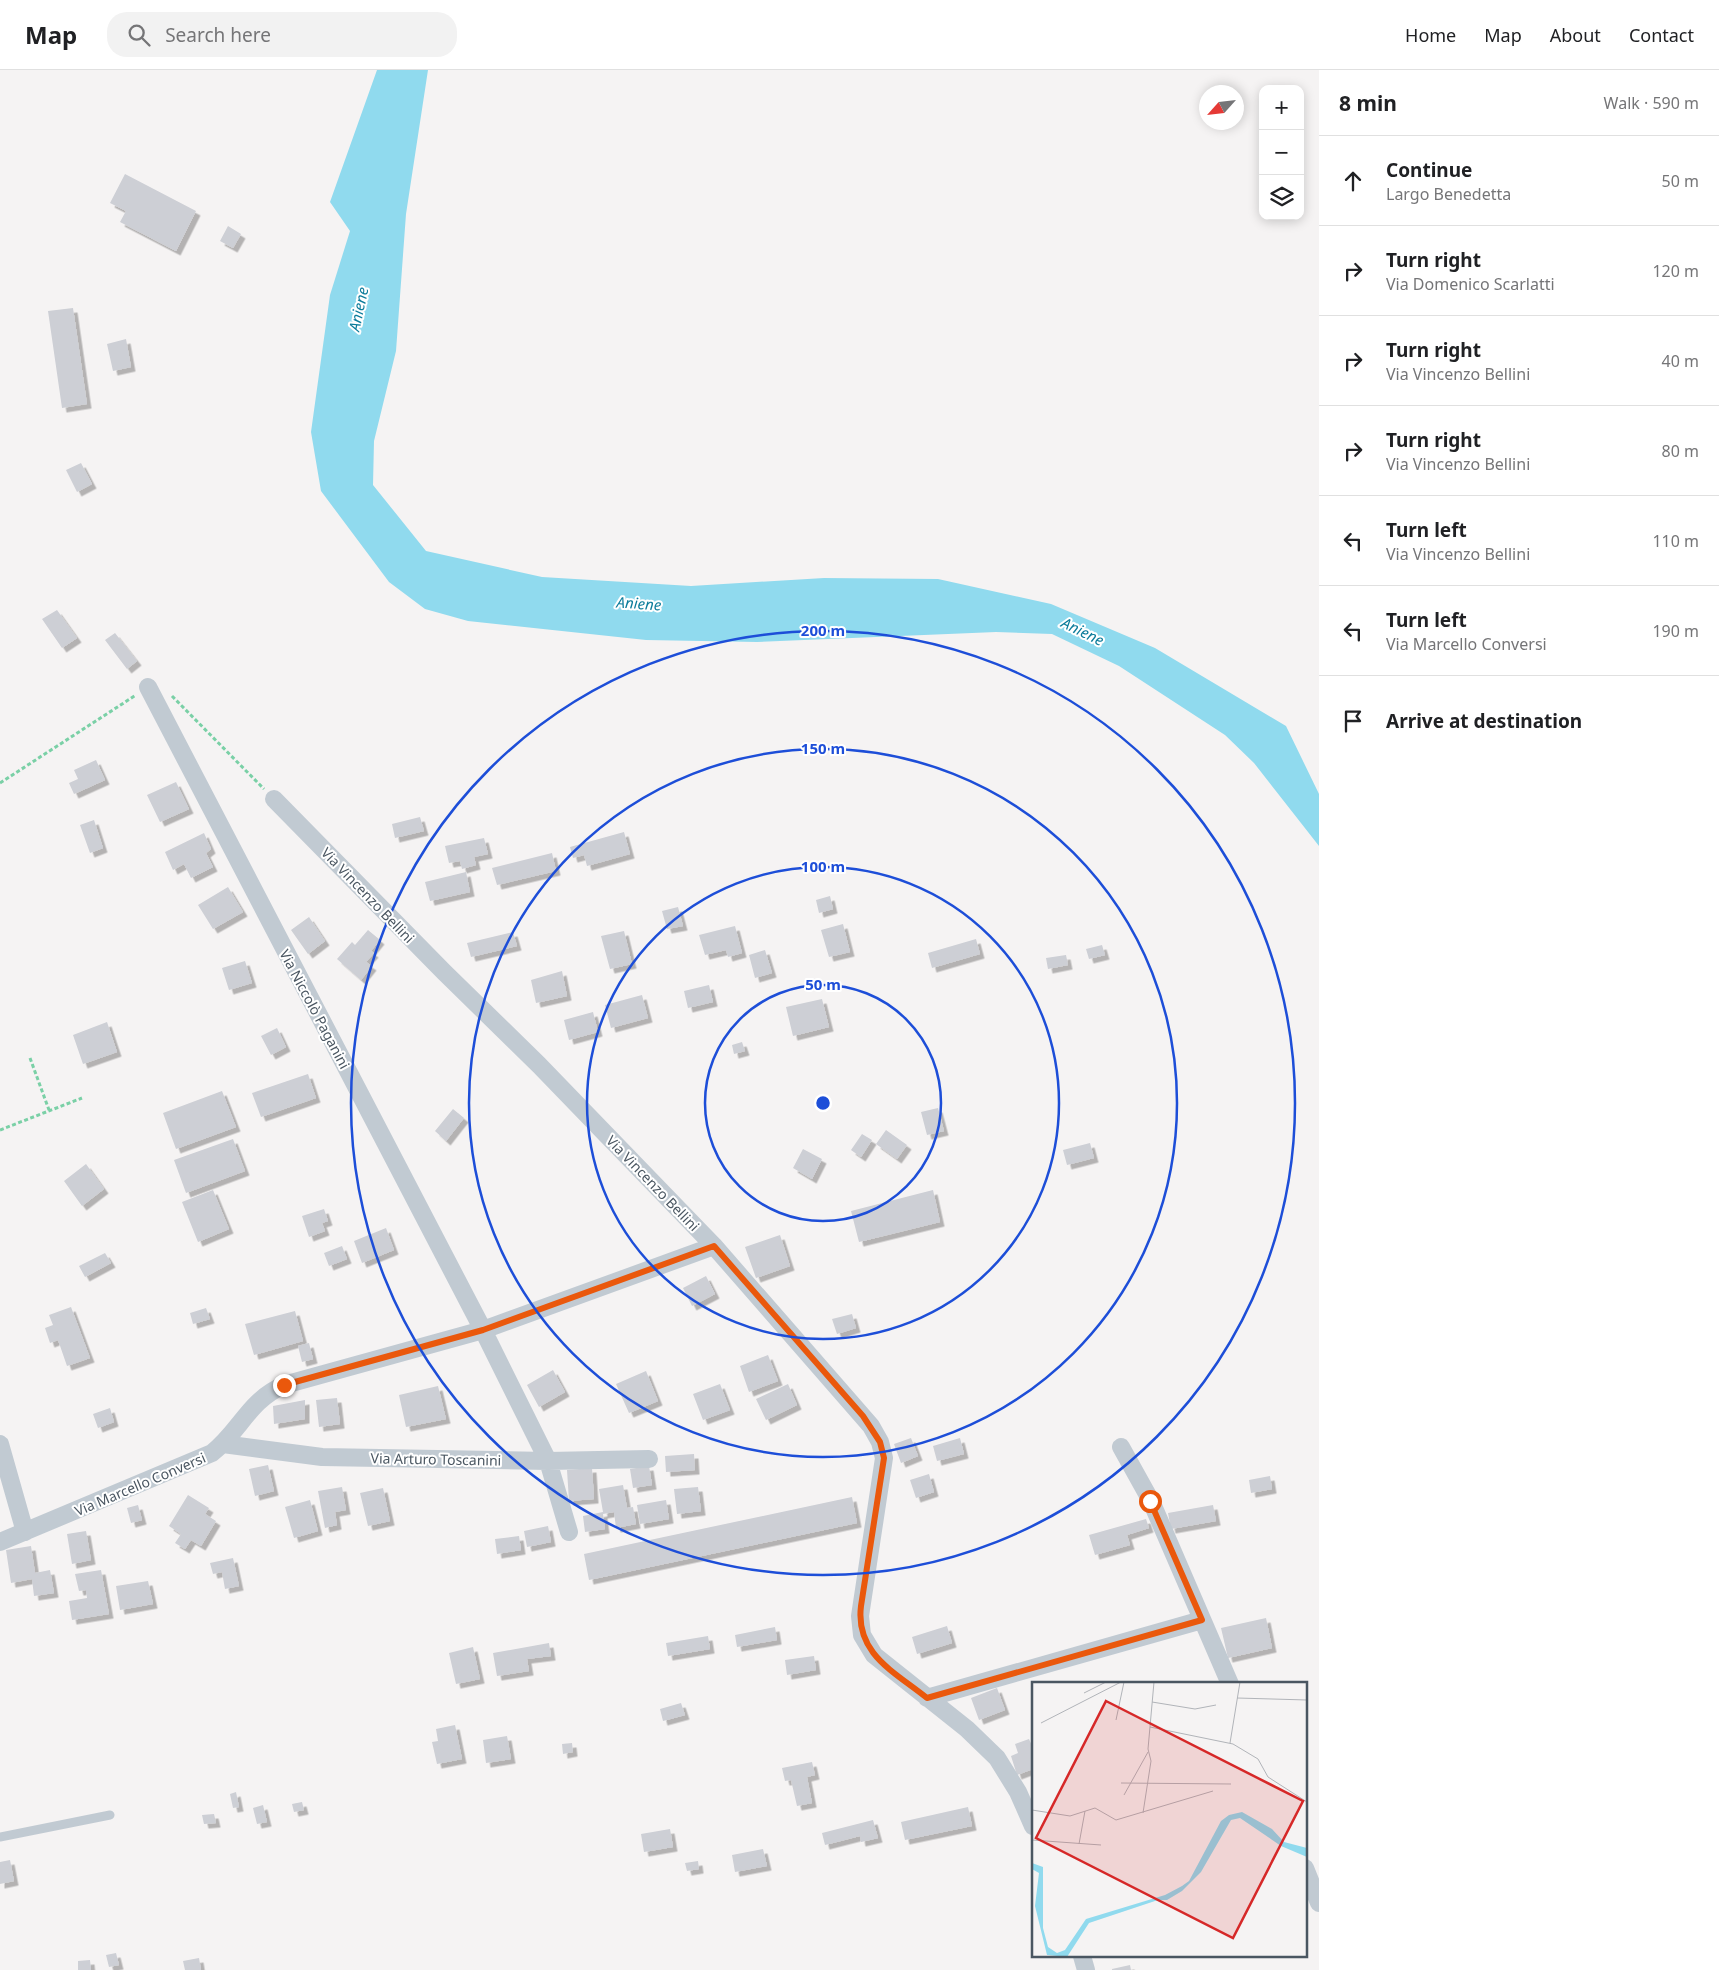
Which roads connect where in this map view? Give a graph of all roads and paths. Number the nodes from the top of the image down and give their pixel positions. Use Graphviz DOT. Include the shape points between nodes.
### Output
graph roads {
  1 [pos="148,687"];
  2 [pos="0,783"];
  3 [pos="274,799"];
  4 [pos="30,1058"];
  5 [pos="82,1098"];
  6 [pos="49,1110"];
  7 [pos="0,1130"];
  8 [pos="714,1246"];
  9 [pos="483,1330"];
  10 [pos="0,1444"];
  11 [pos="223,1444"];
  12 [pos="1121,1447"];
  13 [pos="650,1459"];
  14 [pos="548,1461"];
  15 [pos="25,1532"];
  16 [pos="569,1532"];
  17 [pos="0,1542"];
  18 [pos="1202,1620"];
  19 [pos="1229,1682"];
  20 [pos="927,1698"];
  21 [pos="110,1814"];
  22 [pos="1032,1824"];
  23 [pos="0,1837"];
  24 [pos="1306,1870"];
  25 [pos="1319,1903"];
  1 -- 2 [label="path"];
  1 -- 3 [label="path" via="158,686 174,697"];
  1 -- 9 [label="street, Via Niccolò Paganini"];
  3 -- 8 [label="street, Via Vincenzo Bellini" via="539,1064"];
  4 -- 6 [label="path"];
  5 -- 6 [label="path"];
  6 -- 7 [label="path"];
  8 -- 9 [label="street, Via Marcello Conversi"];
  8 -- 20 [label="street, Via Vincenzo Bellini" via="863,1416 880,1442 884,1467 861,1606 861,1629 874,1655"];
  9 -- 11 [label="street, Via Marcello Conversi" via="284,1385 254,1404"];
  9 -- 14 [label="street, Via Niccolò Paganini"];
  10 -- 15 [label="street"];
  11 -- 14 [label="street, Via Arturo Toscanini" via="322,1457"];
  11 -- 15 [label="street, Via Marcello Conversi" via="200,1460"];
  12 -- 18 [label="street" via="1150,1501"];
  13 -- 14 [label="street, Via Arturo Toscanini"];
  14 -- 16 [label="street, Via Niccolò Paganini"];
  15 -- 17 [label="street, Via Marcello Conversi"];
  18 -- 19 [label="street"];
  18 -- 20 [label="street"];
  20 -- 22 [label="street, Via Vincenzo Bellini" via="997,1758 1018,1792"];
  21 -- 23 [label="lane"];
  24 -- 25 [label="street"];
}
